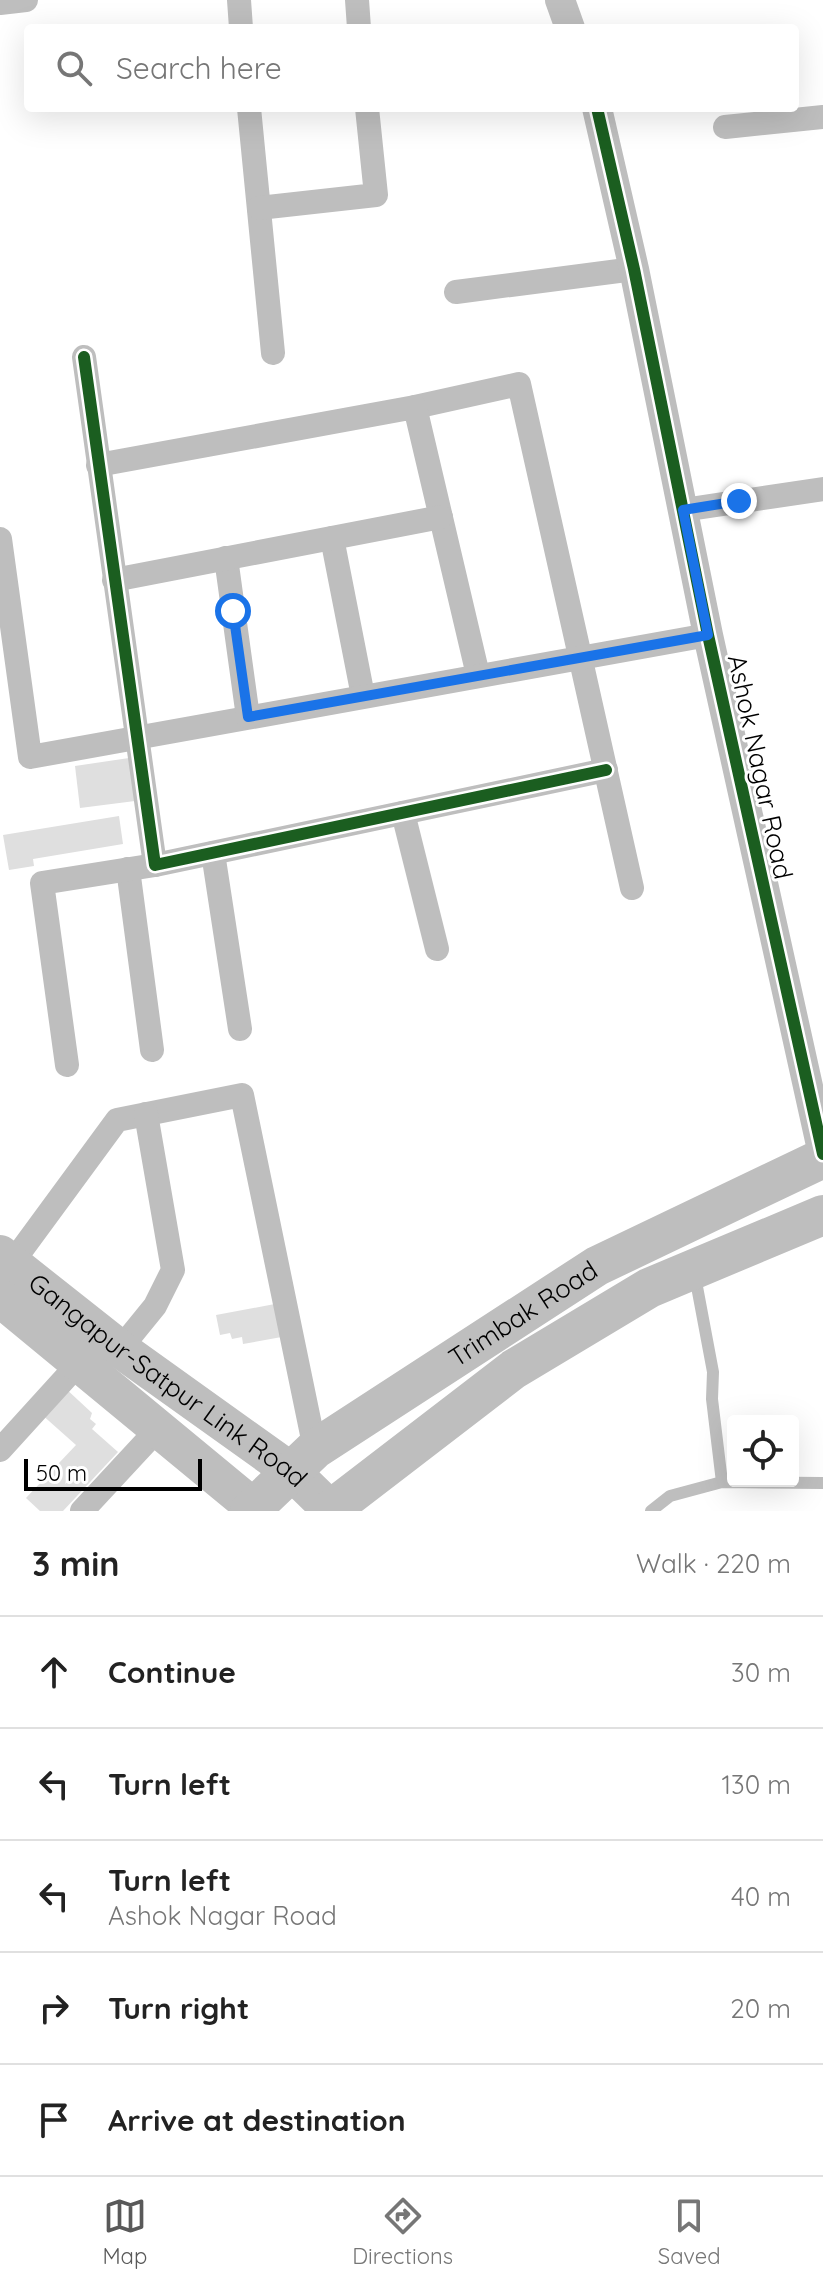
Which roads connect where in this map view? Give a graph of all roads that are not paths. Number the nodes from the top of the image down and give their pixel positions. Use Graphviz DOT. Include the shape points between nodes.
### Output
graph roads {
  1 [pos="26,0"];
  2 [pos="239,0"];
  3 [pos="357,0"];
  4 [pos="560,0"];
  5 [pos="0,3"];
  6 [pos="241,24"];
  7 [pos="359,24"];
  8 [pos="569,24"];
  9 [pos="249,112"];
  10 [pos="367,112"];
  11 [pos="598,112"];
  12 [pos="823,117"];
  13 [pos="725,127"];
  14 [pos="259,208"];
  15 [pos="634,269"];
  16 [pos="456,292"];
  17 [pos="273,353"];
  18 [pos="84,357"];
  19 [pos="415,407"];
  20 [pos="98,465"];
  21 [pos="823,489"];
  22 [pos="683,510"];
  23 [pos="441,517"];
  24 [pos="332,538"];
  25 [pos="0,542"];
  26 [pos="226,558"];
  27 [pos="114,580"];
  28 [pos="708,635"];
  29 [pos="581,657"];
  30 [pos="478,675"];
  31 [pos="363,696"];
  32 [pos="248,717"];
  33 [pos="136,738"];
  34 [pos="606,770"];
  35 [pos="403,813"];
  36 [pos="213,853"];
  37 [pos="155,865"];
  38 [pos="128,869"];
  39 [pos="632,888"];
  40 [pos="437,949"];
  41 [pos="240,1029"];
  42 [pos="152,1050"];
  43 [pos="67,1065"];
  44 [pos="146,1114"];
  45 [pos="823,1156"];
  46 [pos="823,1215"];
  47 [pos="4,1268"];
  48 [pos="694,1269"];
  49 [pos="0,1298"];
  50 [pos="120,1349"];
  51 [pos="80,1362"];
  52 [pos="158,1429"];
  53 [pos="0,1450"];
  54 [pos="303,1460"];
  55 [pos="722,1482"];
  56 [pos="823,1483"];
  57 [pos="254,1510"];
  58 [pos="330,1510"];
  59 [pos="82,1511"];
  60 [pos="651,1511"];
  1 -- 5 [label="street"];
  2 -- 6 [label="street"];
  3 -- 7 [label="street"];
  4 -- 8 [label="street"];
  9 -- 14 [label="street"];
  10 -- 14 [label="street" via="376,195"];
  11 -- 15 [label="street, Ashok Nagar Road"];
  12 -- 13 [label="street"];
  14 -- 17 [label="street"];
  15 -- 16 [label="street"];
  15 -- 22 [label="street, Ashok Nagar Road"];
  18 -- 20 [label="street"];
  19 -- 20 [label="street"];
  19 -- 23 [label="street"];
  19 -- 29 [label="street" via="519,384"];
  20 -- 27 [label="street"];
  21 -- 22 [label="street"];
  22 -- 28 [label="street, Ashok Nagar Road"];
  23 -- 24 [label="street"];
  23 -- 30 [label="street"];
  24 -- 26 [label="street"];
  24 -- 31 [label="street"];
  25 -- 33 [label="street" via="30,757"];
  26 -- 27 [label="street"];
  26 -- 32 [label="street"];
  27 -- 33 [label="street"];
  28 -- 29 [label="street"];
  28 -- 45 [label="street, Ashok Nagar Road"];
  29 -- 30 [label="street"];
  29 -- 34 [label="street"];
  30 -- 31 [label="street"];
  31 -- 32 [label="street"];
  32 -- 33 [label="street"];
  33 -- 37 [label="street"];
  34 -- 35 [label="street"];
  34 -- 39 [label="street"];
  35 -- 36 [label="street"];
  35 -- 40 [label="street"];
  36 -- 37 [label="street"];
  36 -- 41 [label="street"];
  37 -- 38 [label="street"];
  38 -- 42 [label="street"];
  38 -- 43 [label="street" via="42,883"];
  44 -- 47 [label="street" via="117,1120"];
  44 -- 50 [label="street" via="173,1270 155,1306"];
  44 -- 54 [label="street" via="242,1095"];
  45 -- 54 [label="highway, Trimbak Road" via="597,1266"];
  46 -- 48 [label="highway"];
  47 -- 50 [label="main road, Gangapur-Satpur Link Road"];
  48 -- 55 [label="lane" via="713,1372"];
  48 -- 58 [label="highway" via="649,1288 514,1369"];
  49 -- 51 [label="main road, Gangapur-Satpur Link Road"];
  50 -- 54 [label="main road, Gangapur-Satpur Link Road"];
  51 -- 52 [label="main road, Gangapur-Satpur Link Road"];
  51 -- 53 [label="street"];
  52 -- 57 [label="main road, Gangapur-Satpur Link Road"];
  52 -- 59 [label="street"];
  54 -- 57 [label="highway, Trimbak Road"];
  54 -- 58 [label="main road, Gangapur-Satpur Link Road"];
  55 -- 56 [label="lane"];
  55 -- 60 [label="lane" via="670,1496"];
}
